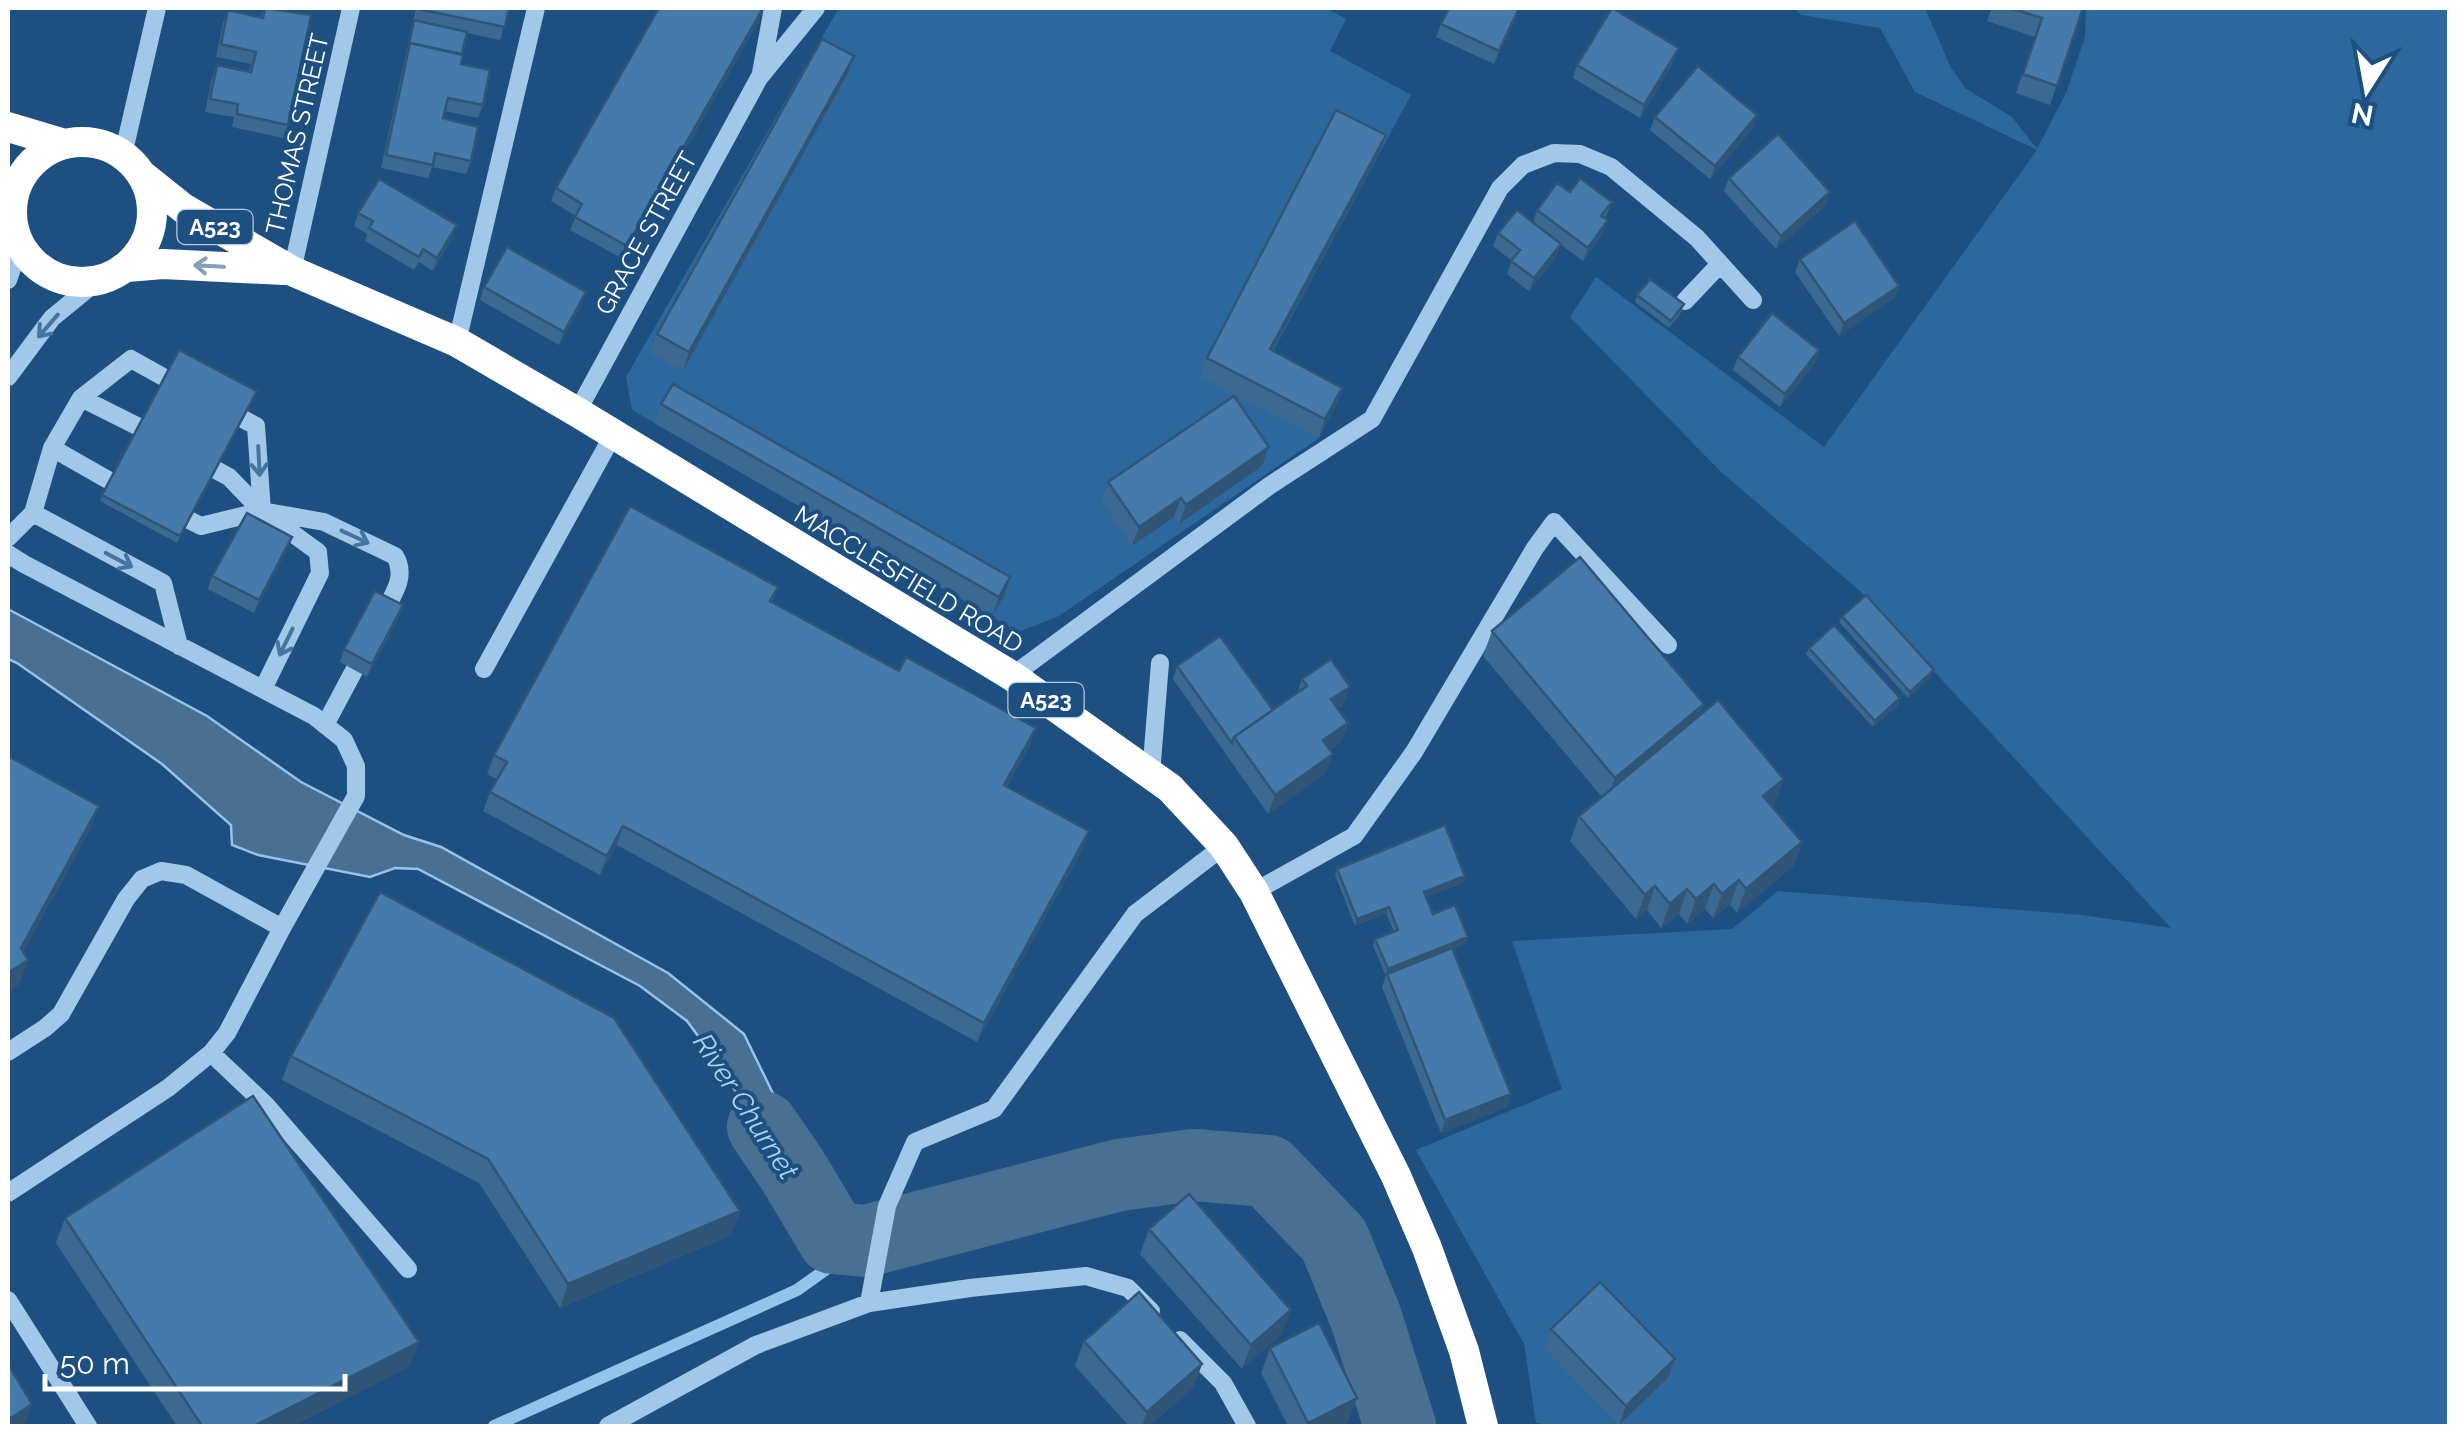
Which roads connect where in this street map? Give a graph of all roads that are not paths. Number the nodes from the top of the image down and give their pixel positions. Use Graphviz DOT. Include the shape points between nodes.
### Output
graph roads {
  1 [pos="157,8"];
  2 [pos="351,8"];
  3 [pos="536,8"];
  4 [pos="773,8"];
  5 [pos="816,8"];
  6 [pos="760,78"];
  7 [pos="8,127"];
  8 [pos="66,144"];
  9 [pos="133,166"];
  10 [pos="14,232"];
  11 [pos="1720,264"];
  12 [pos="127,267"];
  13 [pos="292,271"];
  14 [pos="8,280"];
  15 [pos="96,282"];
  16 [pos="1685,300"];
  17 [pos="1753,300"];
  18 [pos="456,342"];
  19 [pos="8,377"];
  20 [pos="165,378"];
  21 [pos="81,398"];
  22 [pos="577,412"];
  23 [pos="243,419"];
  24 [pos="139,427"];
  25 [pos="614,435"];
  26 [pos="52,448"];
  27 [pos="216,470"];
  28 [pos="110,481"];
  29 [pos="262,511"];
  30 [pos="33,513"];
  31 [pos="189,520"];
  32 [pos="8,538"];
  33 [pos="8,554"];
  34 [pos="1668,645"];
  35 [pos="180,646"];
  36 [pos="1160,663"];
  37 [pos="484,669"];
  38 [pos="1012,676"];
  39 [pos="263,690"];
  40 [pos="326,725"];
  41 [pos="1151,774"];
  42 [pos="1224,846"];
  43 [pos="1254,892"];
  44 [pos="282,928"];
  45 [pos="8,1052"];
  46 [pos="211,1053"];
  47 [pos="8,1193"];
  48 [pos="408,1269"];
  49 [pos="8,1300"];
  50 [pos="869,1303"];
  51 [pos="88,1426"];
  52 [pos="608,1426"];
  53 [pos="1247,1426"];
  54 [pos="1483,1426"];
  1 -- 9 [label="street"];
  2 -- 13 [label="street, THOMAS STREET"];
  3 -- 18 [label="street"];
  4 -- 6 [label="street"];
  5 -- 6 [label="street"];
  6 -- 22 [label="street, GRACE STREET"];
  7 -- 8 [label="highway"];
  8 -- 9 [label="highway" via="95,143"];
  8 -- 10 [label="highway" via="28,167 12,208"];
  9 -- 12 [label="highway" via="152,200 152,225"];
  9 -- 13 [label="highway, MACCLESFIELD ROAD / A523" via="183,208"];
  10 -- 14 [label="street"];
  10 -- 15 [label="highway" via="39,268 66,281"];
  11 -- 16 [label="street"];
  11 -- 17 [label="street"];
  11 -- 38 [label="street" via="1611,167 1580,154 1554,153 1523,165 1500,188 1372,419 1269,486"];
  13 -- 12 [label="highway, MACCLESFIELD ROAD / A523, one-way"];
  12 -- 15 [label="highway"];
  13 -- 18 [label="highway, MACCLESFIELD ROAD / A523"];
  15 -- 19 [label="street, one-way" via="52,318"];
  18 -- 22 [label="highway, MACCLESFIELD ROAD / A523"];
  20 -- 21 [label="street" via="130,359"];
  21 -- 24 [label="street"];
  21 -- 26 [label="street"];
  22 -- 25 [label="highway, MACCLESFIELD ROAD / A523"];
  23 -- 29 [label="street, one-way" via="256,426"];
  25 -- 37 [label="street"];
  25 -- 38 [label="highway, MACCLESFIELD ROAD / A523"];
  26 -- 28 [label="street"];
  26 -- 30 [label="street"];
  27 -- 29 [label="street"];
  29 -- 31 [label="street" via="201,526"];
  29 -- 39 [label="street, one-way" via="318,552 320,573"];
  29 -- 40 [label="street, one-way" via="324,522 395,556 401,566 400,580"];
  30 -- 32 [label="street"];
  30 -- 35 [label="street, one-way" via="163,583"];
  33 -- 35 [label="street"];
  34 -- 43 [label="street" via="1554,522 1414,752 1354,836"];
  35 -- 39 [label="street"];
  36 -- 41 [label="street"];
  38 -- 41 [label="highway, MACCLESFIELD ROAD / A523"];
  39 -- 40 [label="street"];
  40 -- 44 [label="street" via="344,740 356,766 356,796"];
  41 -- 42 [label="highway, MACCLESFIELD ROAD / A523"];
  42 -- 43 [label="highway, MACCLESFIELD ROAD / A523"];
  42 -- 50 [label="street" via="1135,914 994,1109 916,1142 888,1206"];
  43 -- 54 [label="highway, MACCLESFIELD ROAD / A523" via="1427,1248"];
  44 -- 45 [label="street" via="186,875 161,871 142,878 61,1014"];
  44 -- 46 [label="street"];
  46 -- 47 [label="street"];
  46 -- 48 [label="street" via="265,1104"];
  49 -- 51 [label="street"];
  50 -- 52 [label="street" via="756,1345"];
  50 -- 53 [label="street" via="1086,1276 1128,1288 1222,1383"];
}
